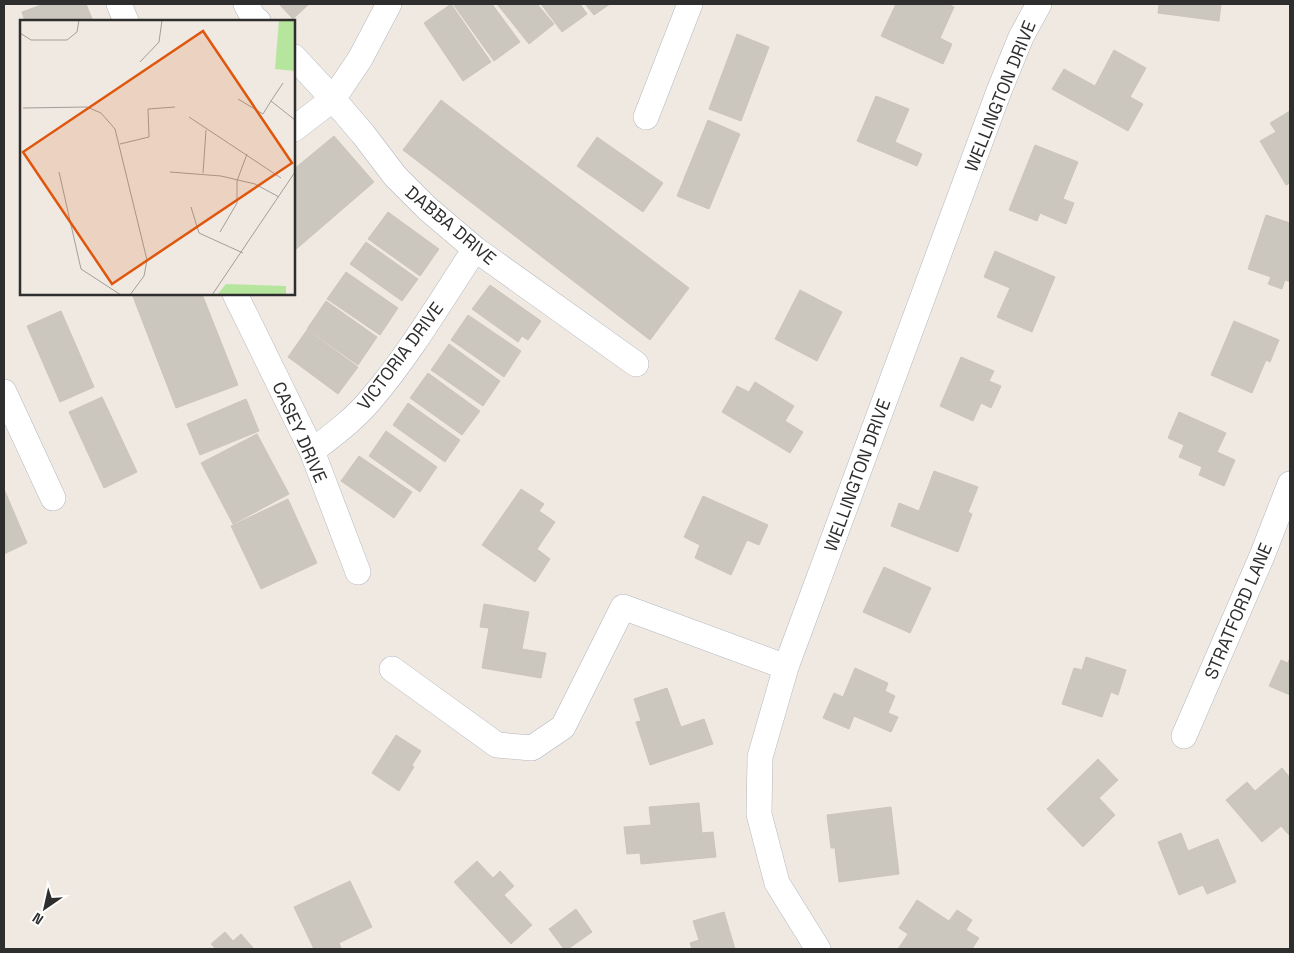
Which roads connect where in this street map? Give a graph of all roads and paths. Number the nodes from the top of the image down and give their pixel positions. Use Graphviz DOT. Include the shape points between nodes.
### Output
graph roads {
  1 [pos="119,4"];
  2 [pos="246,4"];
  3 [pos="389,4"];
  4 [pos="690,4"];
  5 [pos="1038,4"];
  6 [pos="126,20"];
  7 [pos="257,20"];
  8 [pos="295,58"];
  9 [pos="333,99"];
  10 [pos="646,117"];
  11 [pos="295,128"];
  12 [pos="476,249"];
  13 [pos="235,295"];
  14 [pos="636,364"];
  15 [pos="4,392"];
  16 [pos="312,451"];
  17 [pos="1290,484"];
  18 [pos="53,498"];
  19 [pos="358,572"];
  20 [pos="786,666"];
  21 [pos="392,670"];
  22 [pos="1184,736"];
  23 [pos="818,949"];
  1 -- 6 [label="street"];
  2 -- 7 [label="street"];
  3 -- 9 [label="street" via="360,59"];
  4 -- 10 [label="street"];
  5 -- 20 [label="street, WELLINGTON DRIVE" via="999,91"];
  8 -- 9 [label="street, DABBA DRIVE"];
  9 -- 11 [label="street"];
  9 -- 12 [label="street, DABBA DRIVE" via="395,176"];
  12 -- 14 [label="street, DABBA DRIVE"];
  12 -- 16 [label="street, VICTORIA DRIVE" via="372,399"];
  13 -- 16 [label="street, CASEY DRIVE"];
  15 -- 18 [label="street"];
  16 -- 19 [label="street, CASEY DRIVE"];
  17 -- 22 [label="street, STRATFORD LANE"];
  20 -- 21 [label="street" via="623,607 562,727 532,748 496,744"];
  20 -- 23 [label="street, WELLINGTON DRIVE" via="760,757 759,814 777,883"];
}
